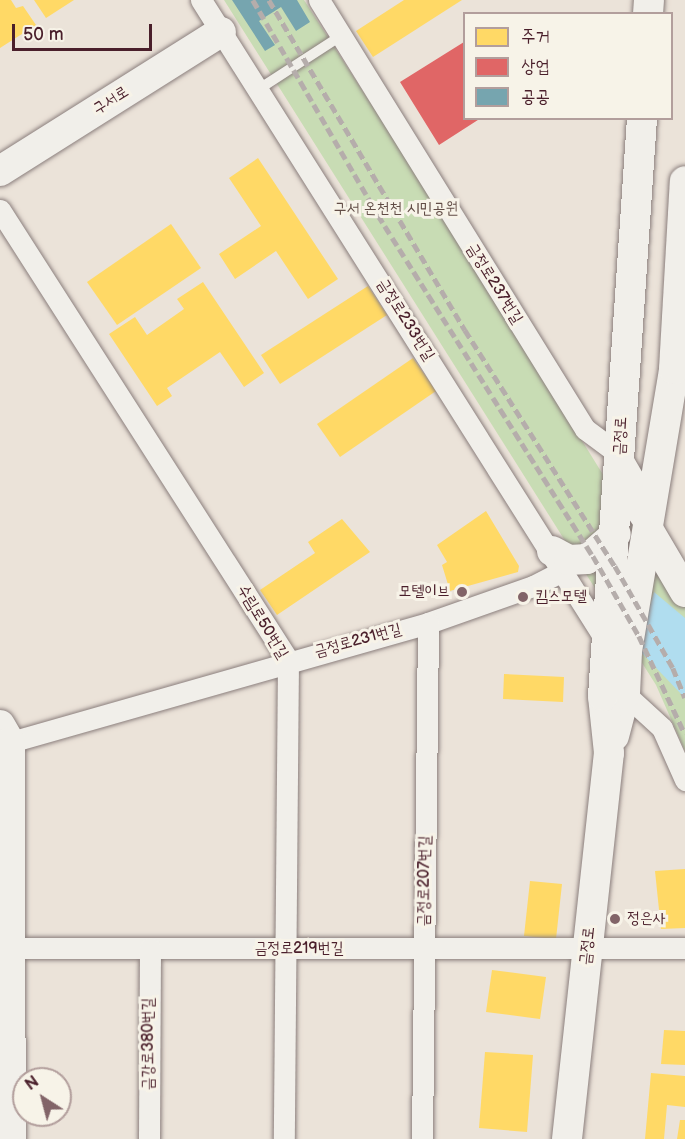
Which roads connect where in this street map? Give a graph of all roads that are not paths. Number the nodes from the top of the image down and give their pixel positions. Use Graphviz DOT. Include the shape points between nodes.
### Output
graph roads {
  1 [pos="201,0"];
  2 [pos="320,0"];
  3 [pos="221,32"];
  4 [pos="342,35"];
  5 [pos="264,86"];
  6 [pos="642,120"];
  7 [pos="0,171"];
  8 [pos="685,181"];
  9 [pos="0,210"];
  10 [pos="681,312"];
  11 [pos="620,455"];
  12 [pos="616,534"];
  13 [pos="647,534"];
  14 [pos="558,561"];
  15 [pos="685,592"];
  16 [pos="428,622"];
  17 [pos="614,638"];
  18 [pos="288,660"];
  19 [pos="625,694"];
  20 [pos="3,737"];
  21 [pos="609,753"];
  22 [pos="685,780"];
  23 [pos="5,948"];
  24 [pos="150,948"];
  25 [pos="685,948"];
  26 [pos="285,949"];
  27 [pos="424,949"];
  28 [pos="588,950"];
  29 [pos="11,1139"];
  30 [pos="149,1139"];
  31 [pos="284,1139"];
  32 [pos="422,1139"];
  33 [pos="567,1139"];
  1 -- 3 [label="street, 금정로233번길"];
  2 -- 4 [label="street, 금정로237번길"];
  3 -- 5 [label="street, 금정로233번길"];
  3 -- 7 [label="main road, 구서로"];
  4 -- 5 [label="lane"];
  4 -- 11 [label="street, 금정로237번길" via="585,429"];
  5 -- 14 [label="street, 금정로233번길"];
  6 -- 11 [label="main road, 금정로"];
  8 -- 10 [label="main road, 금정로"];
  9 -- 18 [label="street, 수림로50번길"];
  10 -- 13 [label="main road, 금정로"];
  11 -- 12 [label="main road, 금정로"];
  11 -- 13 [label="street, 금정로237번길" via="634,479 634,508"];
  12 -- 14 [label="main road" via="587,559"];
  12 -- 17 [label="main road, 금정로"];
  13 -- 15 [label="main road"];
  13 -- 17 [label="main road, 금정로"];
  14 -- 16 [label="street, 금정로231번길" via="532,586"];
  14 -- 17 [label="street, 금정로233번길"];
  16 -- 18 [label="street, 금정로231번길"];
  16 -- 27 [label="street, 금정로207번길"];
  17 -- 19 [label="main road, 금정로"];
  17 -- 21 [label="main road, 금정로" via="603,696"];
  18 -- 20 [label="street, 금정로231번길"];
  18 -- 26 [label="street, 수림로50번길"];
  19 -- 21 [label="main road, 금정로"];
  19 -- 22 [label="street" via="662,728"];
  20 -- 23 [label="main road"];
  21 -- 28 [label="main road, 금정로"];
  23 -- 24 [label="street, 금정로219번길"];
  23 -- 29 [label="main road"];
  24 -- 26 [label="street, 금정로219번길"];
  24 -- 30 [label="street, 금강로380번길"];
  25 -- 28 [label="street, 금정로219번길"];
  26 -- 27 [label="street, 금정로219번길"];
  26 -- 31 [label="street, 수림로50번길"];
  27 -- 28 [label="street, 금정로219번길"];
  27 -- 32 [label="street, 금정로207번길"];
  28 -- 33 [label="main road, 금정로"];
}
